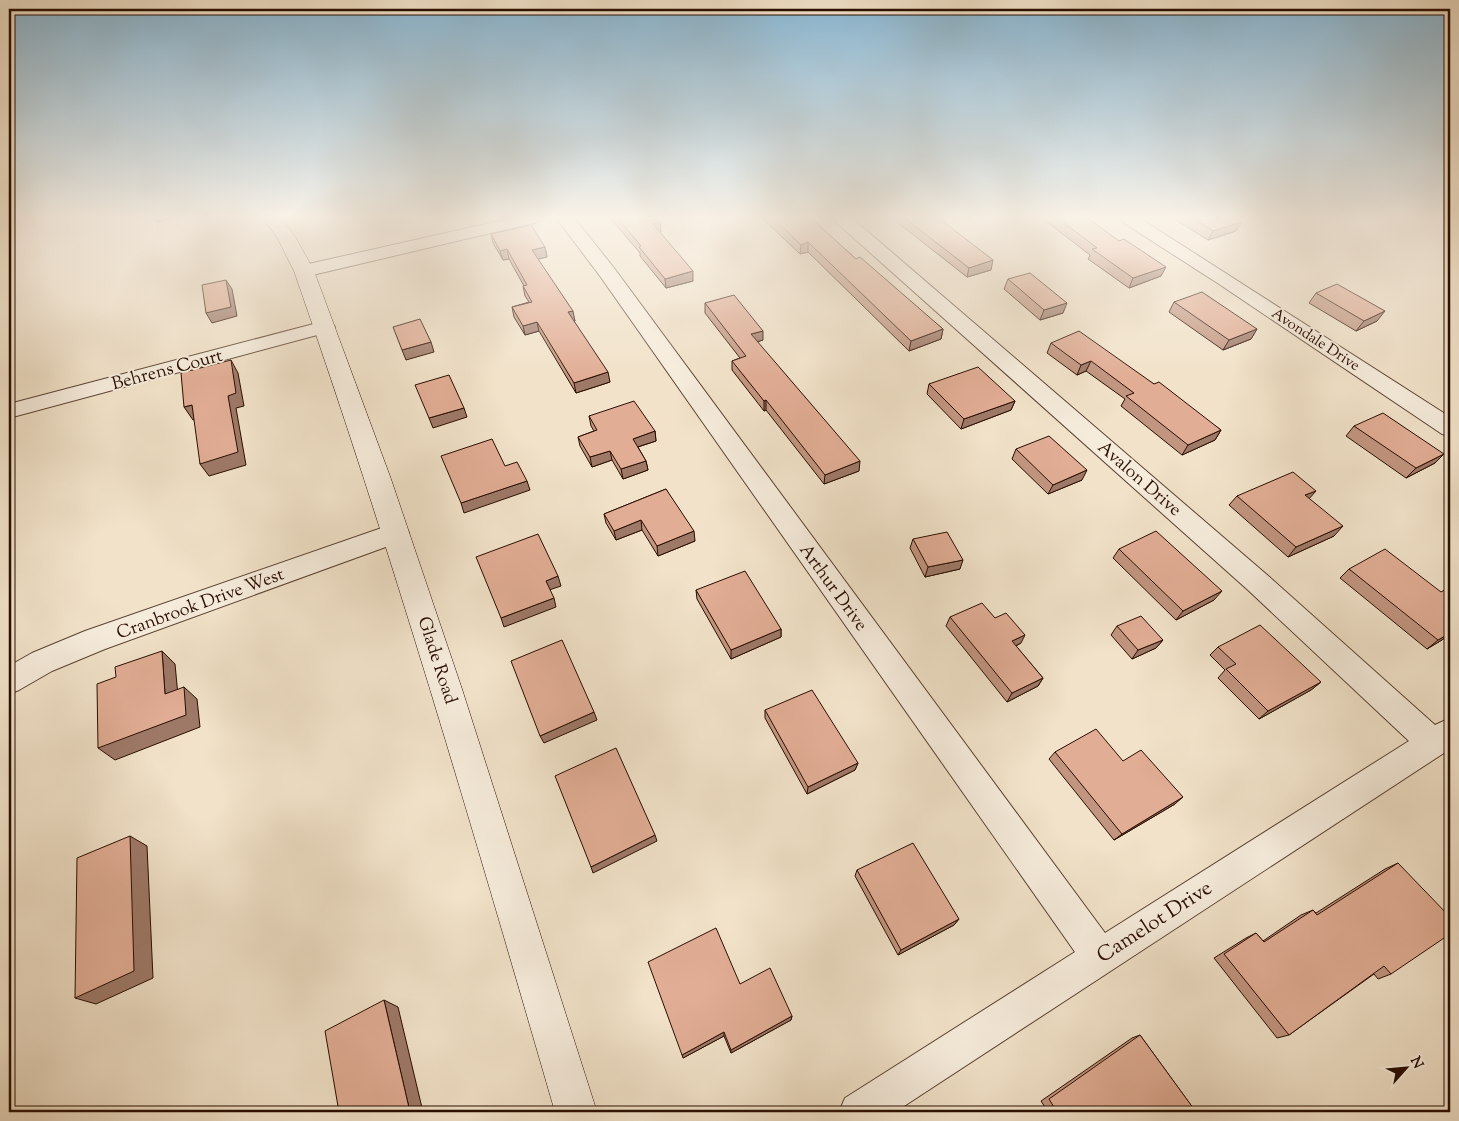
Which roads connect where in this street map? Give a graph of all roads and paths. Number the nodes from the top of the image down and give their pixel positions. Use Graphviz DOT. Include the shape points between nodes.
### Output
graph roads {
  1 [pos="304,271"];
  2 [pos="606,271"];
  3 [pos="903,271"];
  4 [pos="1212,271"];
  5 [pos="325,327"];
  6 [pos="9,411"];
  7 [pos="1450,428"];
  8 [pos="396,533"];
  9 [pos="9,681"];
  10 [pos="1442,737"];
  11 [pos="1100,956"];
  12 [pos="576,1112"];
  13 [pos="858,1112"];
  1 -- 5 [label="main road, Glade Road"];
  2 -- 11 [label="street, Arthur Drive"];
  3 -- 10 [label="street, Avalon Drive" via="1257,582"];
  4 -- 7 [label="street, Avondale Drive"];
  5 -- 6 [label="street, Behrens Court"];
  5 -- 8 [label="main road, Glade Road"];
  8 -- 9 [label="street, Cranbrook Drive West" via="95,640 42,662"];
  8 -- 12 [label="main road, Glade Road"];
  10 -- 11 [label="street, Camelot Drive"];
  11 -- 13 [label="street, Camelot Drive"];
}
